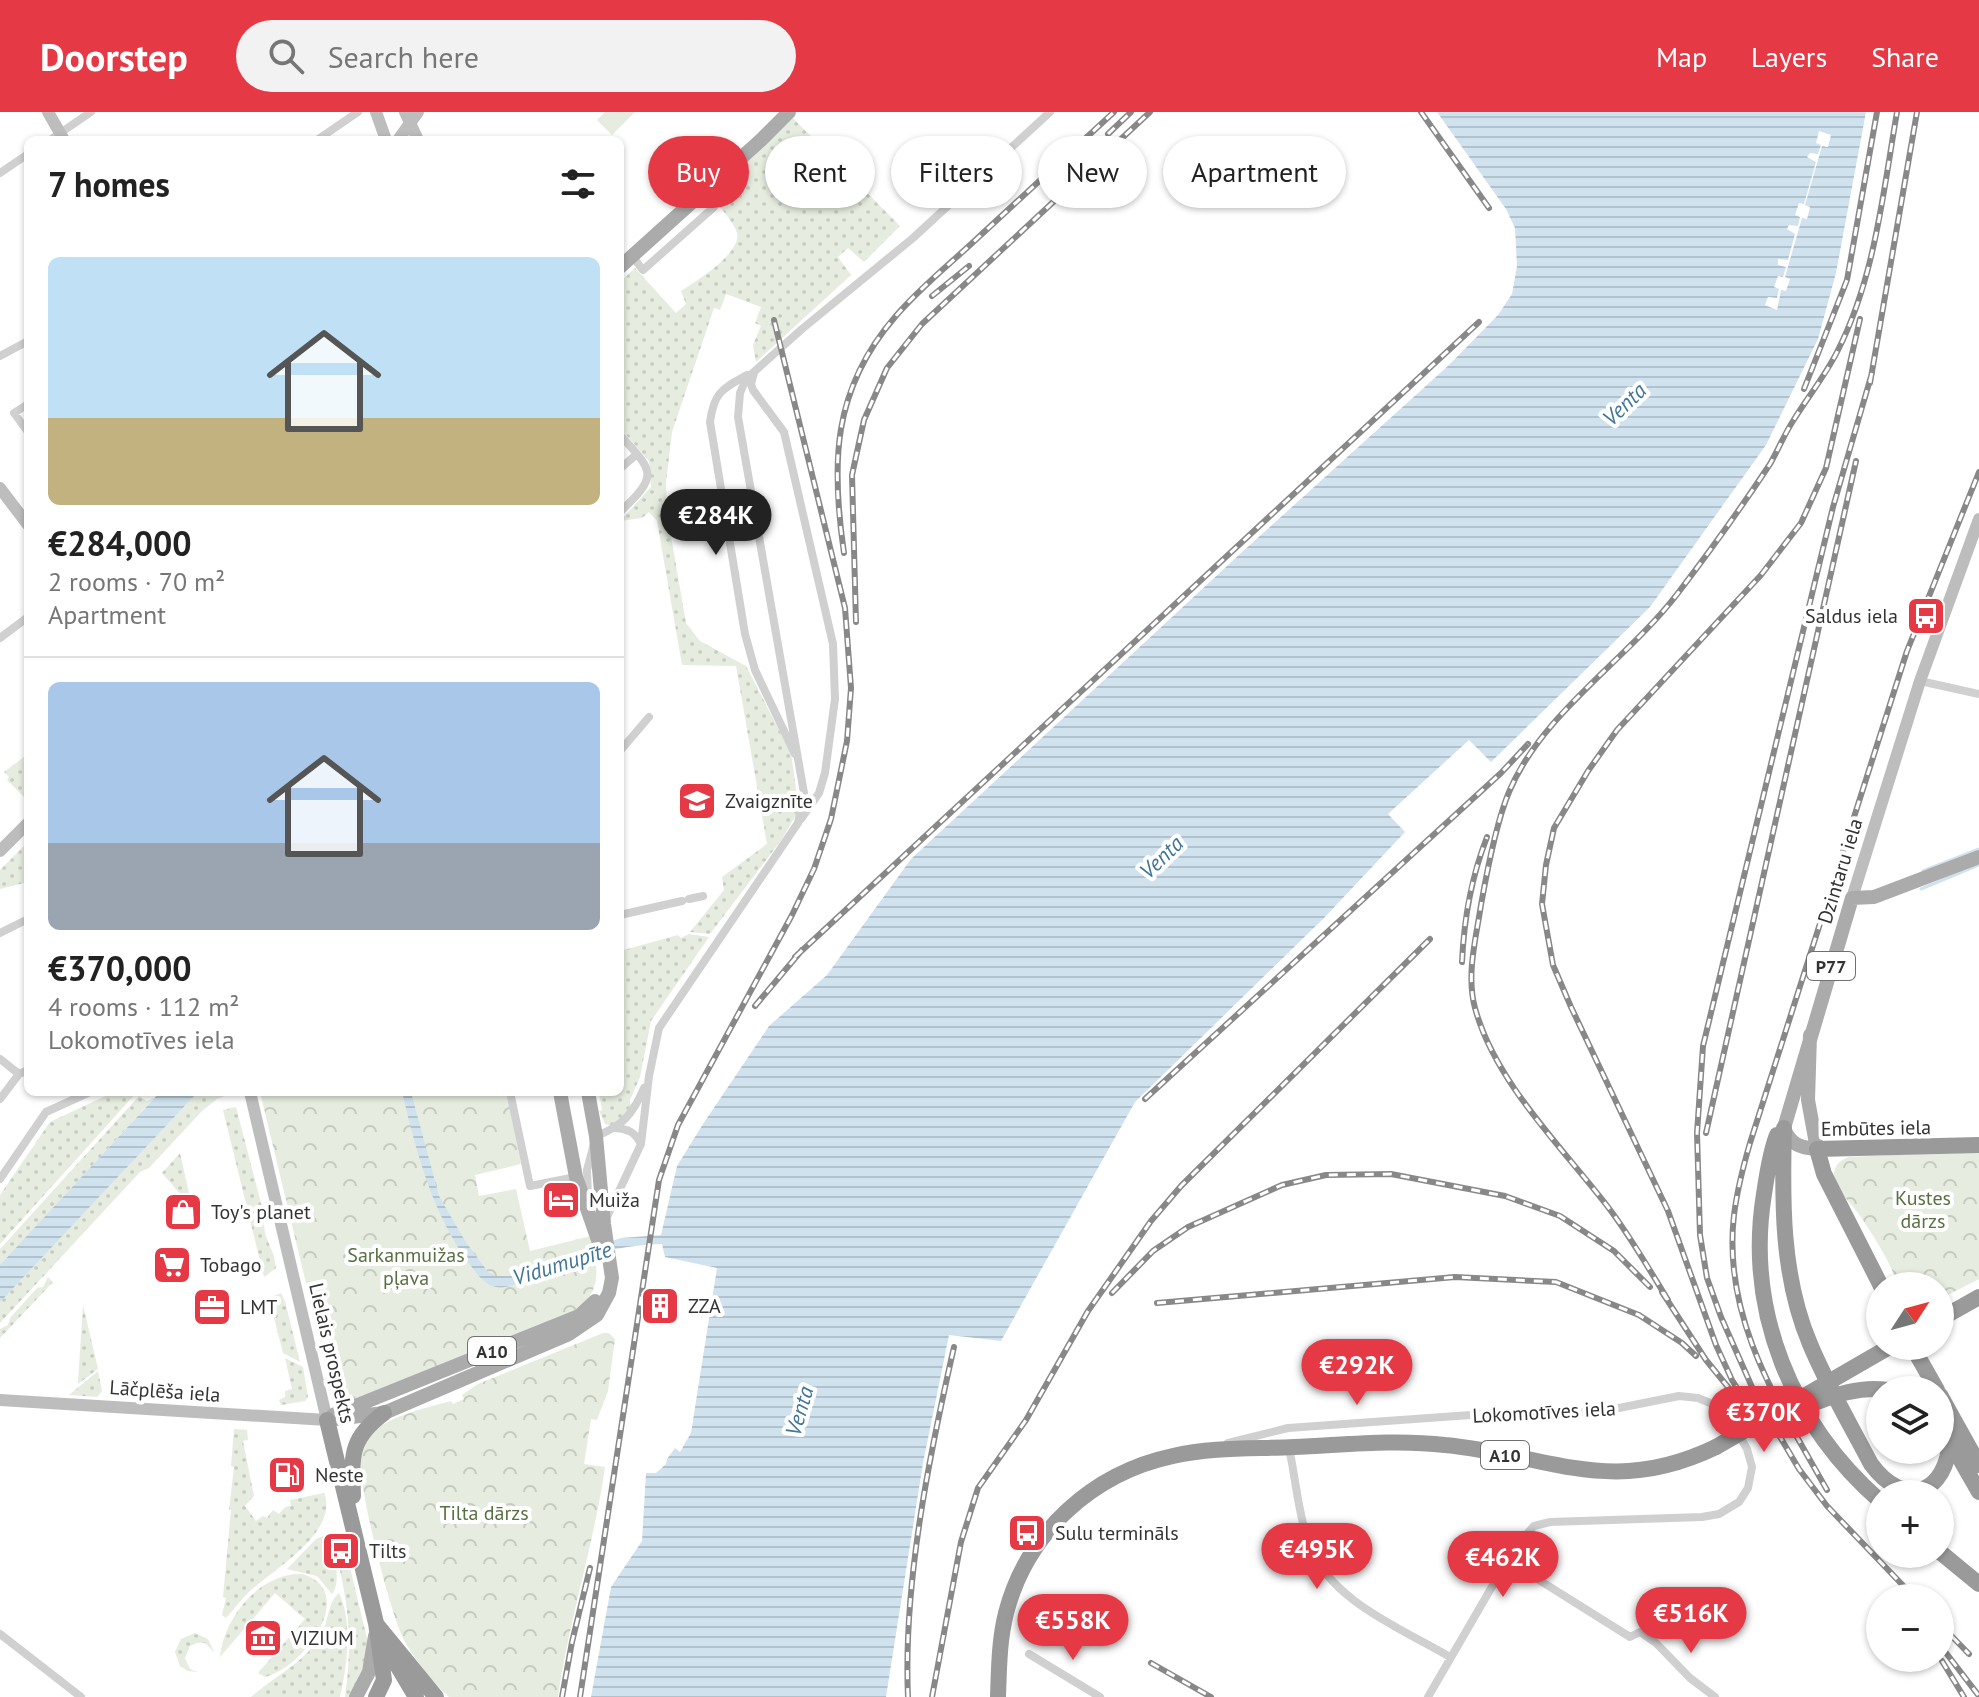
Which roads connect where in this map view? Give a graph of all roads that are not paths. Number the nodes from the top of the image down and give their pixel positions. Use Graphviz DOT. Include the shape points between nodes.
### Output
graph roads {
  1 [pos="48,112"];
  2 [pos="91,112"];
  3 [pos="358,112"];
  4 [pos="376,112"];
  5 [pos="790,112"];
  6 [pos="1050,112"];
  7 [pos="412,116"];
  8 [pos="57,136"];
  9 [pos="61,136"];
  10 [pos="323,136"];
  11 [pos="385,136"];
  12 [pos="400,136"];
  13 [pos="417,136"];
  14 [pos="24,157"];
  15 [pos="0,173"];
  16 [pos="624,263"];
  17 [pos="24,343"];
  18 [pos="0,356"];
  19 [pos="755,371"];
  20 [pos="24,407"];
  21 [pos="24,427"];
  22 [pos="624,439"];
  23 [pos="637,454"];
  24 [pos="624,465"];
  25 [pos="0,488"];
  26 [pos="624,508"];
  27 [pos="1979,519"];
  28 [pos="24,520"];
  29 [pos="24,620"];
  30 [pos="0,638"];
  31 [pos="1920,681"];
  32 [pos="1979,694"];
  33 [pos="649,717"];
  34 [pos="624,746"];
  35 [pos="801,765"];
  36 [pos="798,823"];
  37 [pos="24,827"];
  38 [pos="0,851"];
  39 [pos="1979,857"];
  40 [pos="703,896"];
  41 [pos="1852,898"];
  42 [pos="624,914"];
  43 [pos="24,921"];
  44 [pos="0,933"];
  45 [pos="1810,1035"];
  46 [pos="0,1059"];
  47 [pos="23,1072"];
  48 [pos="649,1076"];
  49 [pos="81,1096"];
  50 [pos="251,1096"];
  51 [pos="511,1096"];
  52 [pos="561,1096"];
  53 [pos="589,1096"];
  54 [pos="0,1099"];
  55 [pos="616,1128"];
  56 [pos="1784,1128"];
  57 [pos="596,1136"];
  58 [pos="641,1144"];
  59 [pos="1979,1145"];
  60 [pos="1817,1149"];
  61 [pos="576,1177"];
  62 [pos="0,1179"];
  63 [pos="588,1207"];
  64 [pos="602,1231"];
  65 [pos="607,1262"];
  66 [pos="1874,1272"];
  67 [pos="1979,1297"];
  68 [pos="1954,1311"];
  69 [pos="1867,1360"];
  70 [pos="1866,1388"];
  71 [pos="0,1400"];
  72 [pos="384,1413"];
  73 [pos="1954,1416"];
  74 [pos="327,1420"];
  75 [pos="1757,1424"];
  76 [pos="1974,1445"];
  77 [pos="1954,1446"];
  78 [pos="1289,1447"];
  79 [pos="1201,1451"];
  80 [pos="1866,1454"];
  81 [pos="1871,1464"];
  82 [pos="1946,1464"];
  83 [pos="1979,1465"];
  84 [pos="1866,1488"];
  85 [pos="1979,1492"];
  86 [pos="353,1526"];
  87 [pos="1507,1560"];
  88 [pos="1954,1563"];
  89 [pos="1979,1584"];
  90 [pos="376,1623"];
  91 [pos="0,1634"];
  92 [pos="1029,1654"];
  93 [pos="1450,1657"];
  94 [pos="414,1695"];
  95 [pos="81,1697"];
  96 [pos="356,1697"];
  97 [pos="376,1697"];
  98 [pos="436,1697"];
  99 [pos="998,1697"];
  100 [pos="1100,1697"];
  101 [pos="1428,1697"];
  102 [pos="1715,1697"];
  1 -- 8 [label="main road"];
  2 -- 9 [label="street"];
  3 -- 10 [label="street"];
  4 -- 11 [label="main road"];
  5 -- 16 [label="main road"];
  6 -- 19 [label="street" via="913,238"];
  7 -- 12 [label="main road"];
  7 -- 13 [label="main road"];
  14 -- 15 [label="street"];
  17 -- 18 [label="street"];
  19 -- 35 [label="street" via="740,393 738,417"];
  19 -- 35 [label="street" via="723,388 710,422 745,634 755,670"];
  19 -- 36 [label="street" via="753,390 784,432 836,669 825,773 819,793"];
  20 -- 21 [label="street" via="14,413"];
  22 -- 23 [label="street"];
  23 -- 24 [label="street"];
  23 -- 26 [label="street" via="648,468 647,484"];
  25 -- 28 [label="main road"];
  27 -- 31 [label="main road, Dzintaru iela / P77"];
  29 -- 30 [label="street"];
  31 -- 32 [label="street"];
  31 -- 41 [label="main road, Dzintaru iela / P77"];
  33 -- 34 [label="street"];
  35 -- 36 [label="street" via="804,793"];
  36 -- 48 [label="street" via="664,1020"];
  37 -- 38 [label="main road"];
  39 -- 41 [label="main road" via="1874,897"];
  40 -- 42 [label="street"];
  41 -- 45 [label="main road, Dzintaru iela / P77"];
  43 -- 44 [label="street"];
  45 -- 56 [label="main road, Dzintaru iela / P77"];
  45 -- 60 [label="main road, P77" via="1808,1100"];
  46 -- 47 [label="street"];
  47 -- 54 [label="street"];
  48 -- 55 [label="street" via="637,1106"];
  48 -- 58 [label="street"];
  49 -- 62 [label="street" via="46,1112"];
  50 -- 74 [label="main road, Lielais prospekts"];
  51 -- 61 [label="street" via="530,1186"];
  52 -- 61 [label="main road, A10"];
  53 -- 57 [label="main road, A10"];
  55 -- 57 [label="street"];
  55 -- 58 [label="street" via="627,1129"];
  56 -- 60 [label="main road, Embūtes iela" via="1794,1144"];
  56 -- 80 [label="highway, Dzintaru iela" via="1784,1232 1795,1292 1809,1342"];
  56 -- 84 [label="highway" via="1776,1136 1760,1216 1768,1319 1794,1393 1840,1463"];
  57 -- 63 [label="street" via="587,1170"];
  57 -- 64 [label="main road, A10"];
  58 -- 64 [label="street"];
  59 -- 60 [label="highway, Embūtes iela"];
  60 -- 66 [label="highway" via="1834,1196"];
  61 -- 63 [label="main road, A10"];
  63 -- 64 [label="main road, A10"];
  64 -- 65 [label="main road, A10"];
  65 -- 72 [label="main road, A10" via="609,1293 597,1315 583,1326"];
  65 -- 74 [label="main road, A10" via="601,1291 579,1316"];
  67 -- 68 [label="highway"];
  69 -- 75 [label="highway, A10, bridge"];
  70 -- 75 [label="highway, A10, bridge"];
  71 -- 74 [label="main road, Lāčplēša iela"];
  72 -- 74 [label="main road"];
  72 -- 86 [label="highway, A10" via="363,1431 352,1454"];
  73 -- 76 [label="highway"];
  74 -- 86 [label="highway, Lielais prospekts / A10"];
  75 -- 78 [label="highway, A10, bridge" via="1716,1447 1621,1473 1568,1469 1441,1444"];
  76 -- 83 [label="highway"];
  77 -- 85 [label="highway"];
  78 -- 79 [label="highway, A10"];
  78 -- 93 [label="street" via="1310,1546 1333,1585"];
  79 -- 87 [label="street, Lokomotīves iela" via="1288,1428 1513,1412 1599,1412 1679,1396 1715,1405 1747,1449 1752,1467 1748,1488 1739,1502 1719,1514 1550,1522 1534,1526"];
  79 -- 99 [label="highway, A10" via="1151,1461 1111,1478 1076,1503 1044,1536 1022,1570 1007,1610"];
  81 -- 82 [label="highway, Dzintaru iela" via="1883,1481 1916,1490 1933,1484"];
  86 -- 90 [label="highway, Lielais prospekts / A10"];
  87 -- 93 [label="street, Lokomotīves iela"];
  87 -- 102 [label="street" via="1630,1637 1640,1632"];
  88 -- 89 [label="highway"];
  90 -- 94 [label="highway, A10"];
  90 -- 96 [label="main road" via="369,1672"];
  90 -- 97 [label="highway, A10" via="384,1680"];
  90 -- 98 [label="highway"];
  91 -- 95 [label="street"];
  92 -- 100 [label="street"];
  93 -- 101 [label="street, Lokomotīves iela"];
  94 -- 97 [label="highway, A10" via="393,1689"];
}
